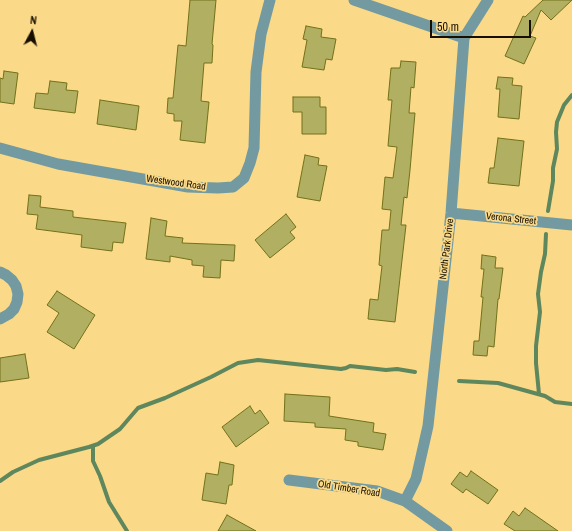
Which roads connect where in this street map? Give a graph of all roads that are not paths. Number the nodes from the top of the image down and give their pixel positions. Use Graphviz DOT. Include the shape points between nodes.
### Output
graph roads {
  1 [pos="270,0"];
  2 [pos="354,0"];
  3 [pos="488,0"];
  4 [pos="464,38"];
  5 [pos="0,148"];
  6 [pos="451,213"];
  7 [pos="572,225"];
  8 [pos="0,272"];
  9 [pos="0,318"];
  10 [pos="289,480"];
  11 [pos="405,501"];
  12 [pos="447,531"];
  1 -- 5 [label="street, Westwood Road" via="261,34 256,72 254,148 244,178 233,187 188,187 58,164"];
  2 -- 4 [label="street"];
  3 -- 4 [label="street, North Park Drive"];
  4 -- 6 [label="street, North Park Drive"];
  6 -- 7 [label="street, Verona Street"];
  6 -- 11 [label="street, North Park Drive" via="428,426 416,479"];
  8 -- 9 [label="street" via="12,280 18,294 14,309"];
  10 -- 11 [label="street, Old Timber Road" via="377,491"];
  11 -- 12 [label="street, Old Timber Road"];
}
